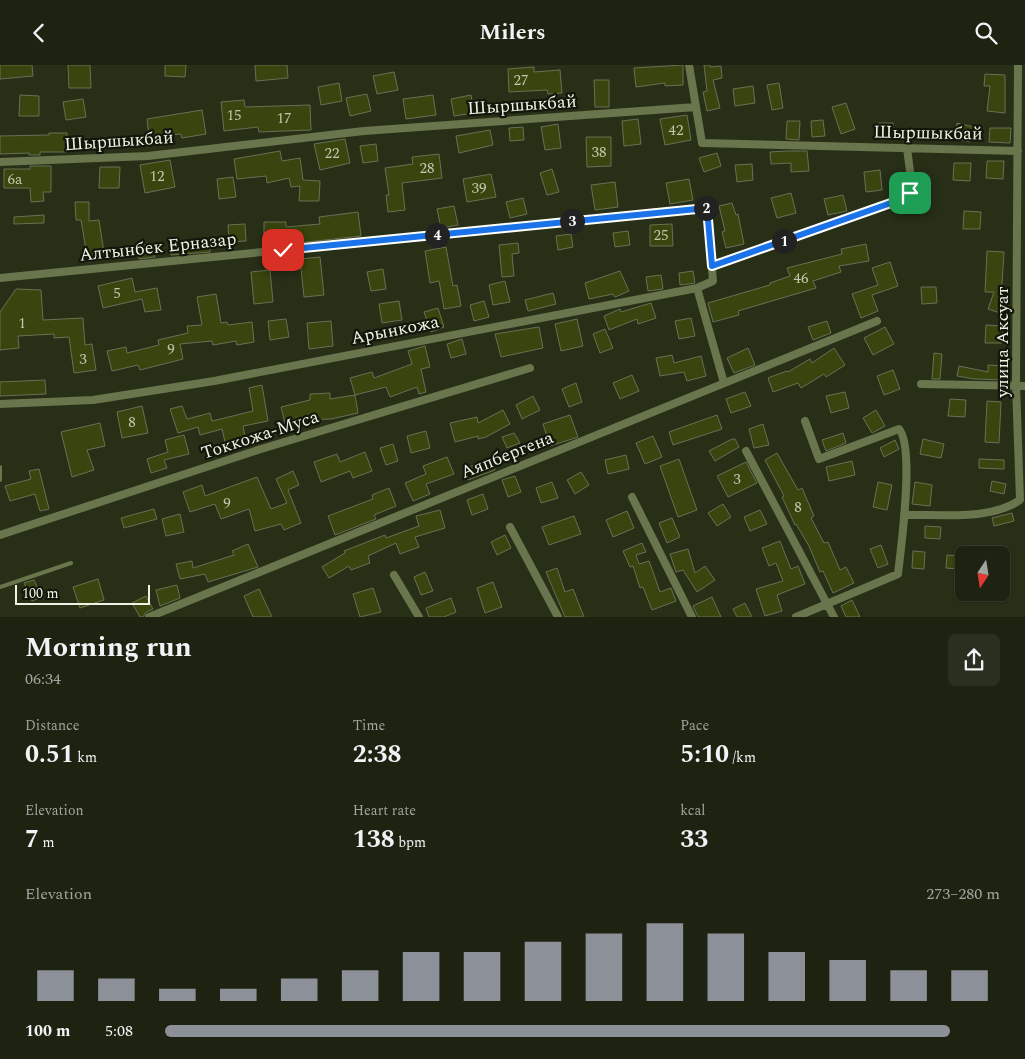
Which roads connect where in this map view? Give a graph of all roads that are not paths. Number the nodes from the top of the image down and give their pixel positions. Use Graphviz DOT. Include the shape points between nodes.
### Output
graph roads {
  1 [pos="689,65"];
  2 [pos="1018,65"];
  3 [pos="696,107"];
  4 [pos="1020,145"];
  5 [pos="908,148"];
  6 [pos="0,163"];
  7 [pos="1021,264"];
  8 [pos="712,266"];
  9 [pos="0,278"];
  10 [pos="697,287"];
  11 [pos="877,321"];
  12 [pos="530,368"];
  13 [pos="724,383"];
  14 [pos="921,385"];
  15 [pos="1016,385"];
  16 [pos="1025,385"];
  17 [pos="0,404"];
  18 [pos="805,421"];
  19 [pos="746,451"];
  20 [pos="0,467"];
  21 [pos="0,480"];
  22 [pos="632,497"];
  23 [pos="904,515"];
  24 [pos="510,527"];
  25 [pos="0,535"];
  26 [pos="71,563"];
  27 [pos="394,575"];
  28 [pos="0,587"];
  29 [pos="826,603"];
  30 [pos="149,617"];
  31 [pos="419,617"];
  32 [pos="558,617"];
  33 [pos="692,617"];
  34 [pos="796,617"];
  35 [pos="834,617"];
  1 -- 3 [label="street"];
  2 -- 4 [label="street, улица Аксуат"];
  3 -- 5 [label="street, Шыршыкбай" via="702,143"];
  3 -- 6 [label="street, Шыршыкбай" via="364,131 148,156"];
  4 -- 5 [label="street, Шыршыкбай"];
  4 -- 7 [label="street, улица Аксуат"];
  5 -- 8 [label="street" via="912,187 905,198"];
  7 -- 15 [label="street, улица Аксуат"];
  8 -- 9 [label="street, Алтынбек Ерназар" via="707,208"];
  8 -- 10 [label="street, Алтынбек Ерназар" via="713,281"];
  10 -- 13 [label="street"];
  10 -- 17 [label="street, Арынкожа" via="214,381 93,400"];
  11 -- 13 [label="street, Аяпбергена"];
  12 -- 25 [label="street, Токкожа-Муса" via="261,449"];
  13 -- 30 [label="street, Аяпбергена"];
  14 -- 15 [label="street"];
  15 -- 16 [label="street"];
  15 -- 23 [label="street, улица Аксуат" via="1020,500 1008,508 978,513"];
  18 -- 23 [label="street" via="819,459 900,429 904,434 906,472"];
  19 -- 29 [label="street"];
  20 -- 21 [label="lane"];
  22 -- 33 [label="street"];
  23 -- 29 [label="street" via="898,574"];
  24 -- 32 [label="street"];
  26 -- 28 [label="lane"];
  27 -- 31 [label="street"];
  29 -- 34 [label="street"];
  29 -- 35 [label="street"];
}
